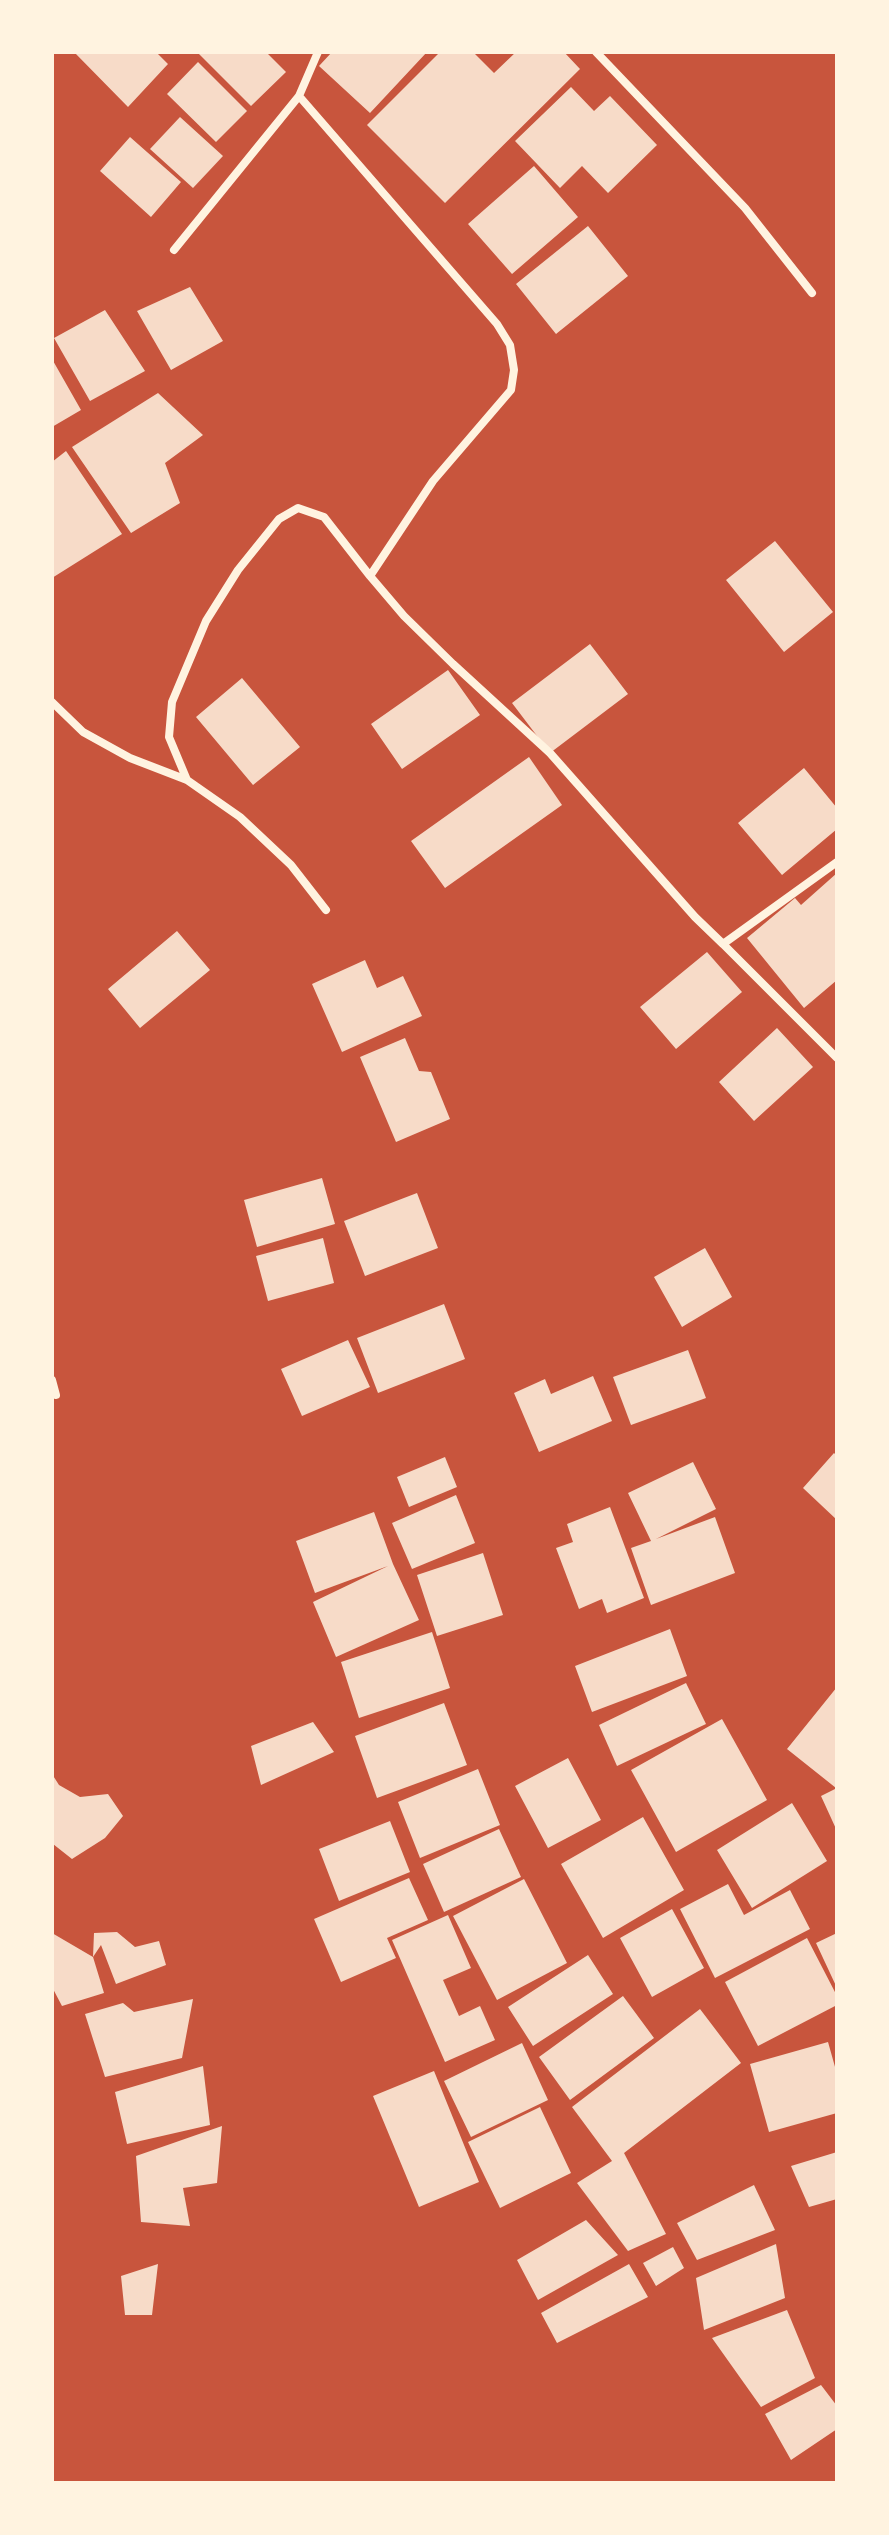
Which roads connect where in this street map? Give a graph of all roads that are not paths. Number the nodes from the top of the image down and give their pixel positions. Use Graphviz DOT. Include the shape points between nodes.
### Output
graph roads {
  1 [pos="596,52"];
  2 [pos="314,54"];
  3 [pos="299,96"];
  4 [pos="174,250"];
  5 [pos="812,293"];
  6 [pos="370,576"];
  7 [pos="52,702"];
  8 [pos="187,780"];
  9 [pos="837,862"];
  10 [pos="326,910"];
  11 [pos="723,944"];
  12 [pos="837,1058"];
  13 [pos="52,1380"];
  14 [pos="56,1395"];
  1 -- 5 [label="street" via="745,208"];
  2 -- 3 [label="street"];
  3 -- 4 [label="street"];
  3 -- 6 [label="street" via="497,324 510,345 514,370 511,390 433,481"];
  6 -- 8 [label="street" via="324,517 298,508 279,519 206,621 172,702 169,737"];
  6 -- 11 [label="street" via="404,616 550,753"];
  7 -- 8 [label="street" via="83,732"];
  8 -- 10 [label="street" via="240,817 291,865"];
  9 -- 11 [label="street"];
  11 -- 12 [label="street"];
  13 -- 14 [label="street"];
}
